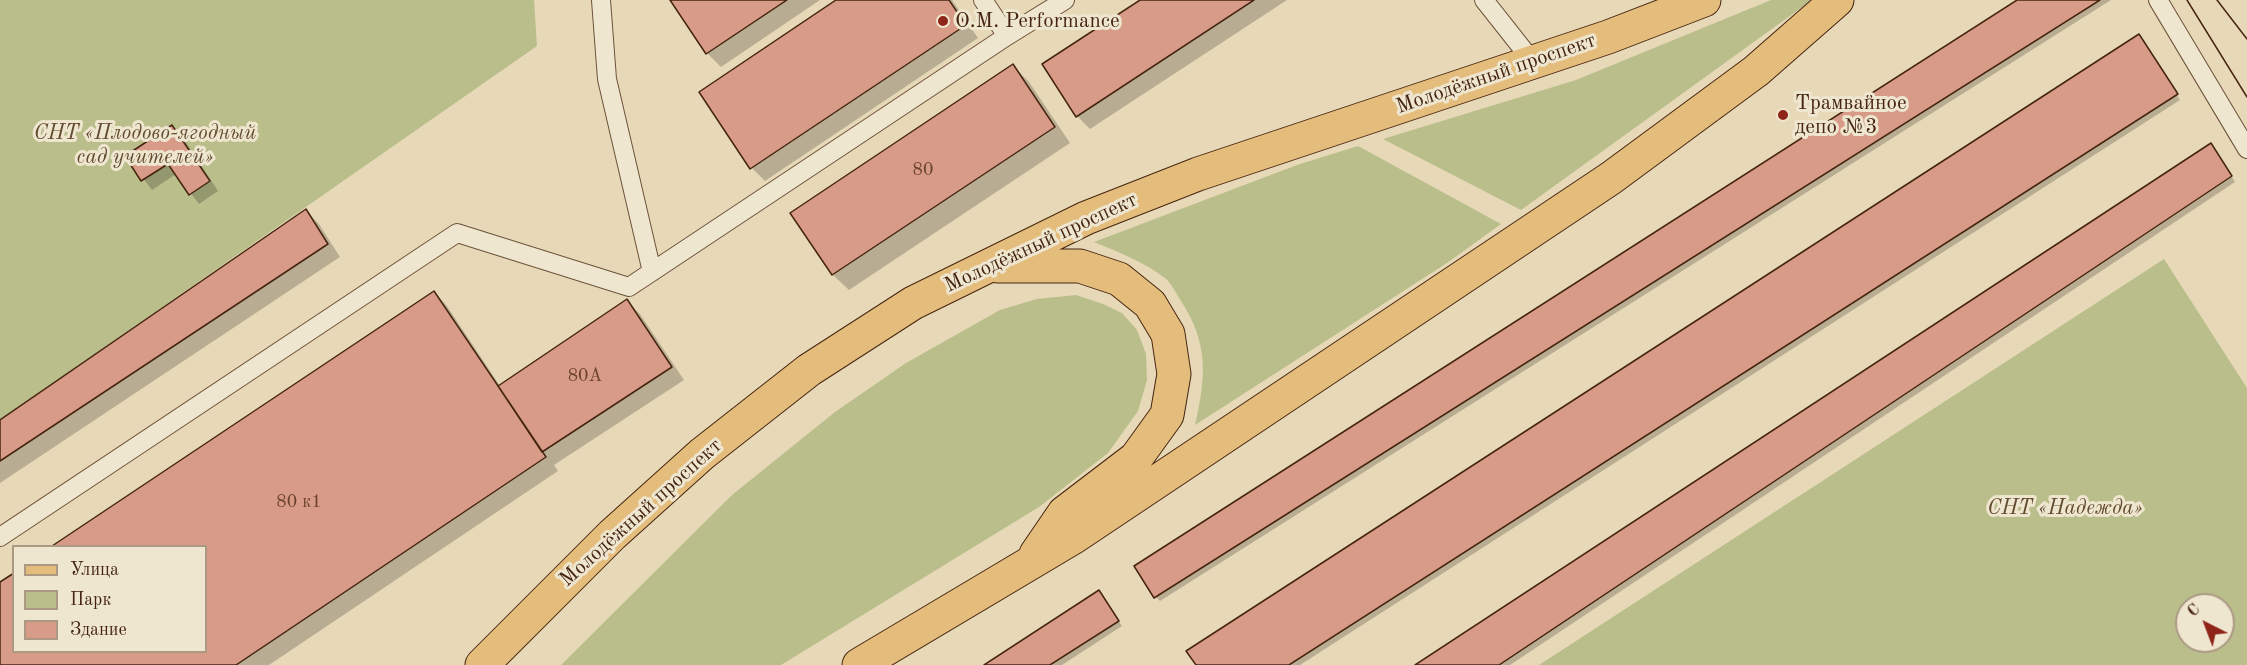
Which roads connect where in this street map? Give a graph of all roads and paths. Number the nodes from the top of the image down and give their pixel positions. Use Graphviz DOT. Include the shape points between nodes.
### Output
graph roads {
  1 [pos="601,0"];
  2 [pos="982,0"];
  3 [pos="1065,0"];
  4 [pos="1484,0"];
  5 [pos="1704,0"];
  6 [pos="1838,0"];
  7 [pos="2158,0"];
  8 [pos="1007,36"];
  9 [pos="1533,62"];
  10 [pos="2247,149"];
  11 [pos="990,266"];
  12 [pos="652,272"];
  13 [pos="0,537"];
  14 [pos="1027,567"];
  15 [pos="482,665"];
  16 [pos="859,665"];
  1 -- 12 [label="lane" via="608,79"];
  2 -- 8 [label="lane"];
  3 -- 8 [label="lane"];
  4 -- 9 [label="lane"];
  5 -- 9 [label="main road, Молодёжный проспект"];
  6 -- 14 [label="main road" via="1756,71 1611,178"];
  7 -- 10 [label="lane"];
  8 -- 12 [label="lane"];
  9 -- 11 [label="main road, Молодёжный проспект" via="1198,174 1086,218"];
  11 -- 14 [label="main road" via="1080,266 1119,279 1150,304 1167,334 1174,374 1167,415 1136,458 1064,513"];
  11 -- 15 [label="main road, Молодёжный проспект" via="913,303 809,370 702,454 612,535"];
  12 -- 13 [label="lane" via="628,287 456,233"];
  14 -- 16 [label="main road"];
}
